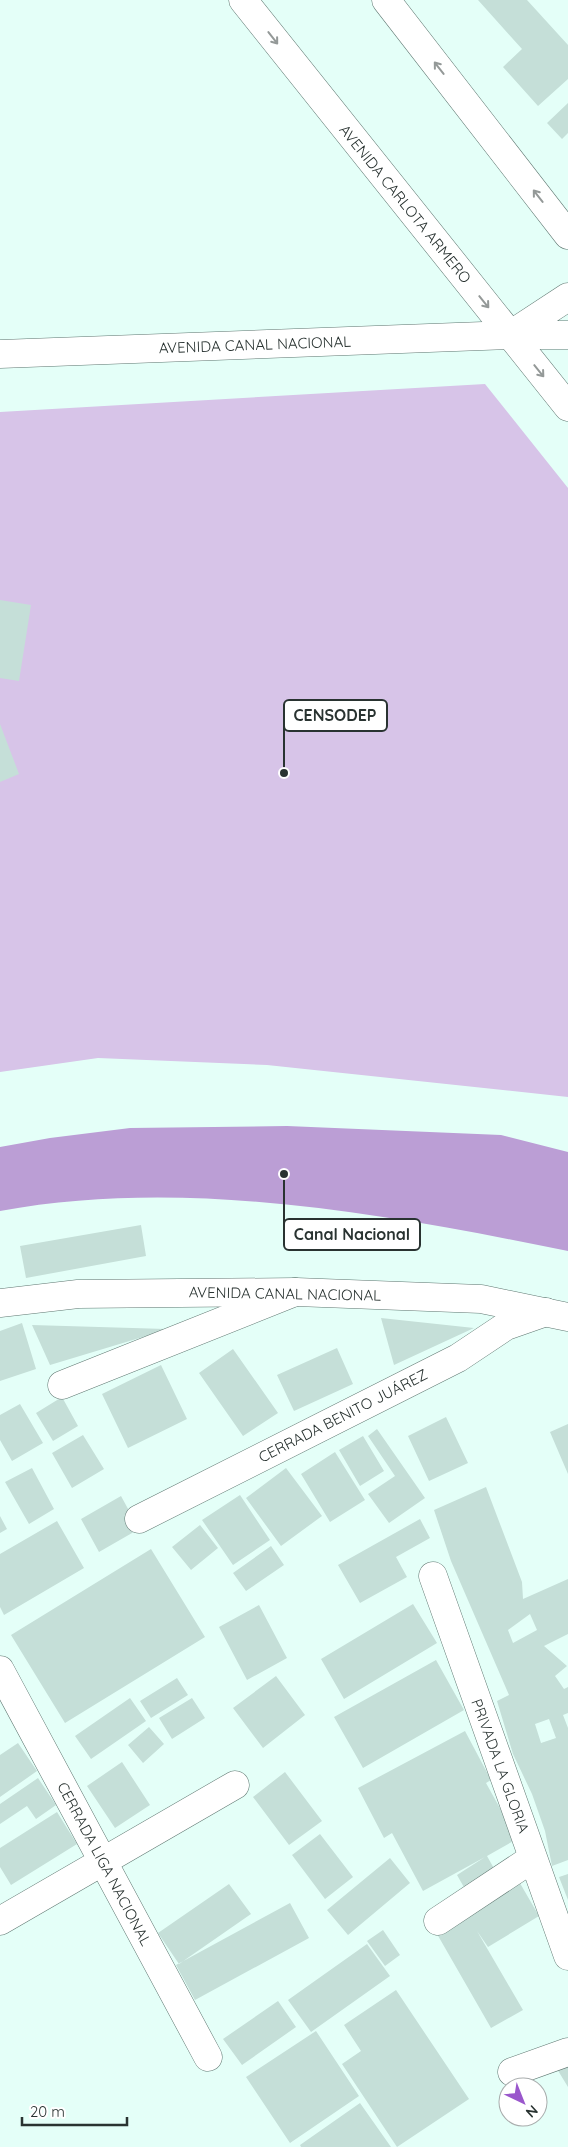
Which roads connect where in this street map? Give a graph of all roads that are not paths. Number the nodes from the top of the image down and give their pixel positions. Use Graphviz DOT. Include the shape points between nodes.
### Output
graph roads {
  1 [pos="243,0"];
  2 [pos="386,0"];
  3 [pos="568,235"];
  4 [pos="568,297"];
  5 [pos="510,335"];
  6 [pos="568,335"];
  7 [pos="0,354"];
  8 [pos="568,407"];
  9 [pos="296,1292"];
  10 [pos="0,1303"];
  11 [pos="557,1315"];
  12 [pos="62,1384"];
  13 [pos="139,1519"];
  14 [pos="433,1576"];
  15 [pos="0,1670"];
  16 [pos="235,1785"];
  17 [pos="533,1858"];
  18 [pos="102,1862"];
  19 [pos="0,1921"];
  20 [pos="438,1921"];
  21 [pos="568,1956"];
  22 [pos="568,2052"];
  23 [pos="208,2057"];
  24 [pos="512,2072"];
  1 -- 5 [label="street, AVENIDA CARLOTA ARMERO, one-way"];
  3 -- 2 [label="street, one-way"];
  4 -- 5 [label="street"];
  5 -- 6 [label="street, AVENIDA CANAL NACIONAL"];
  5 -- 7 [label="street, AVENIDA CANAL NACIONAL"];
  5 -- 8 [label="street, AVENIDA CARLOTA ARMERO, one-way"];
  9 -- 10 [label="street, AVENIDA CANAL NACIONAL" via="78,1294"];
  9 -- 11 [label="street, AVENIDA CANAL NACIONAL" via="481,1299"];
  9 -- 12 [label="street"];
  11 -- 13 [label="street, CERRADA BENITO JUÁREZ" via="506,1326 458,1358"];
  14 -- 17 [label="street, PRIVADA LA GLORIA"];
  15 -- 18 [label="street, CERRADA LIGA NACIONAL"];
  16 -- 18 [label="street"];
  17 -- 20 [label="street"];
  17 -- 21 [label="street, PRIVADA LA GLORIA"];
  18 -- 19 [label="street"];
  18 -- 23 [label="street, CERRADA LIGA NACIONAL"];
  22 -- 24 [label="street"];
}
